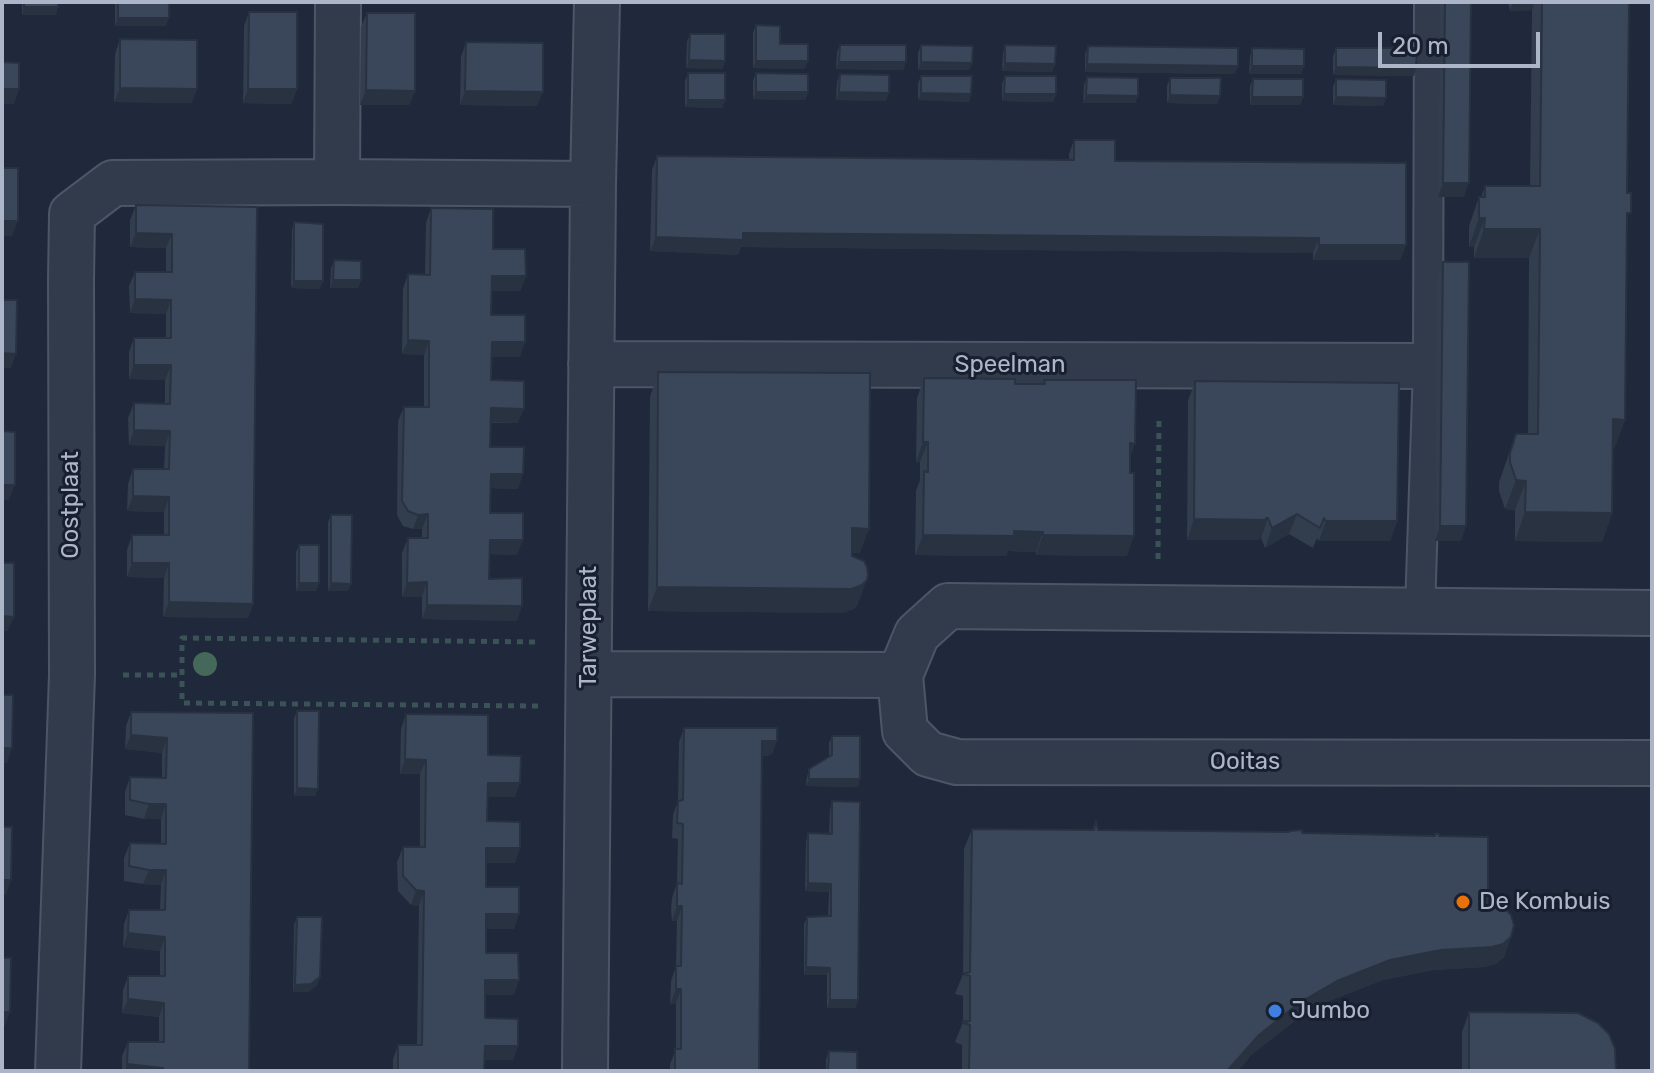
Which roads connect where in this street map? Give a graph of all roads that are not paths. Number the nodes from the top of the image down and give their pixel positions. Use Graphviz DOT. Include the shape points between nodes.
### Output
graph roads {
  1 [pos="338,2"];
  2 [pos="597,2"];
  3 [pos="1429,2"];
  4 [pos="337,182"];
  5 [pos="593,184"];
  6 [pos="591,364"];
  7 [pos="1428,366"];
  8 [pos="1420,610"];
  9 [pos="1652,613"];
  10 [pos="589,675"];
  11 [pos="900,675"];
  12 [pos="1652,763"];
  13 [pos="58,1071"];
  14 [pos="585,1071"];
  1 -- 4 [label="street"];
  2 -- 5 [label="street, Tarweplaat"];
  3 -- 7 [label="lane"];
  4 -- 5 [label="street, Oostplaat"];
  4 -- 13 [label="street, Oostplaat" via="113,183 72,214 72,675"];
  5 -- 6 [label="street, Tarweplaat"];
  6 -- 7 [label="street, Speelman"];
  6 -- 10 [label="street, Tarweplaat"];
  7 -- 8 [label="lane"];
  8 -- 9 [label="street, Ooitas"];
  8 -- 11 [label="street, Ooitas" via="948,606 917,634"];
  10 -- 11 [label="street"];
  10 -- 14 [label="street, Tarweplaat"];
  11 -- 12 [label="street, Ooitas" via="905,731 928,754 957,762"];
}
